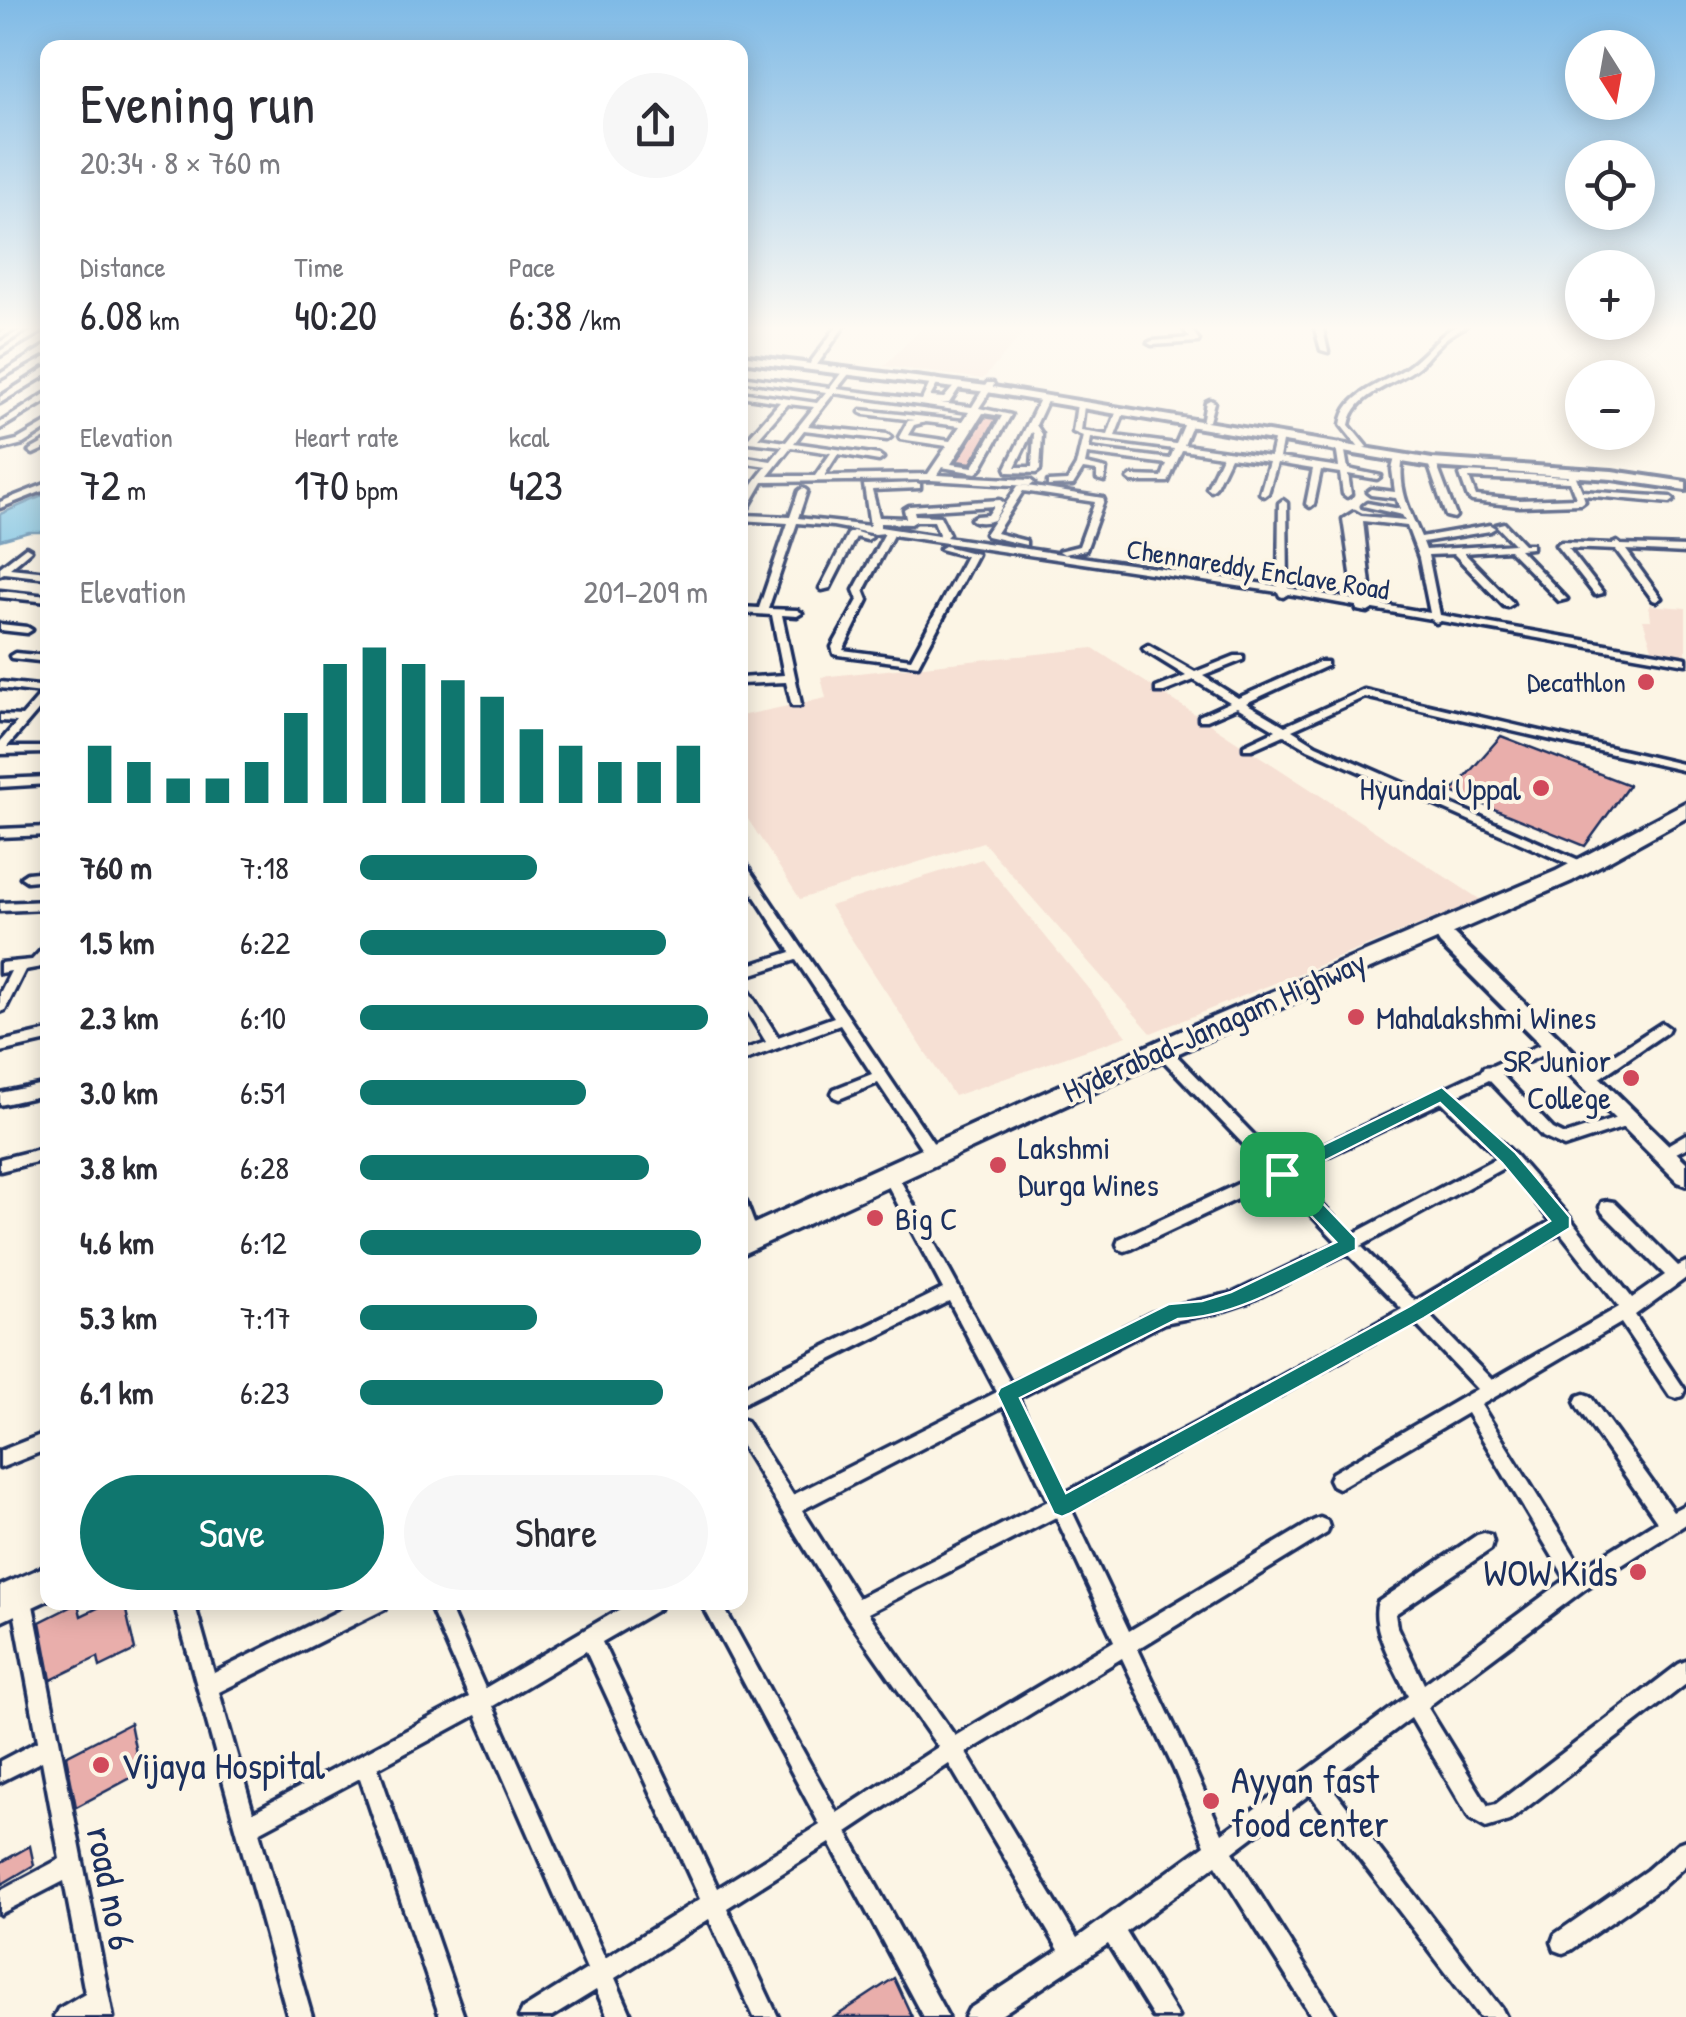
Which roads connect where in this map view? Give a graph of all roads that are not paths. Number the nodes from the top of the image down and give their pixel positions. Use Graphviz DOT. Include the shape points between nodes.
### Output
graph roads {
  1 [pos="770,419"];
  2 [pos="811,419"];
  3 [pos="923,419"];
  4 [pos="924,419"];
  5 [pos="970,419"];
  6 [pos="973,419"];
  7 [pos="1005,419"];
  8 [pos="1033,419"];
  9 [pos="1078,419"];
  10 [pos="1118,419"];
  11 [pos="1165,419"];
  12 [pos="1193,419"];
  13 [pos="1344,419"];
  14 [pos="1205,421"];
  15 [pos="1189,423"];
  16 [pos="966,424"];
  17 [pos="1031,424"];
  18 [pos="805,428"];
  19 [pos="40,429"];
  20 [pos="1088,435"];
  21 [pos="1279,436"];
  22 [pos="887,437"];
  23 [pos="1112,437"];
  24 [pos="748,439"];
  25 [pos="752,440"];
  26 [pos="792,444"];
  27 [pos="954,444"];
  28 [pos="1181,446"];
  29 [pos="1340,446"];
  30 [pos="0,447"];
  31 [pos="40,447"];
  32 [pos="1365,449"];
  33 [pos="33,450"];
  34 [pos="1085,450"];
  35 [pos="836,451"];
  36 [pos="1227,453"];
  37 [pos="879,458"];
  38 [pos="1399,458"];
  39 [pos="748,460"];
  40 [pos="1274,460"];
  41 [pos="1172,462"];
  42 [pos="774,464"];
  43 [pos="1432,464"];
  44 [pos="1080,466"];
  45 [pos="1318,466"];
  46 [pos="1344,471"];
  47 [pos="1610,473"];
  48 [pos="1377,476"];
  49 [pos="1572,476"];
  50 [pos="931,477"];
  51 [pos="818,478"];
  52 [pos="1132,478"];
  53 [pos="761,479"];
  54 [pos="1101,479"];
  55 [pos="1686,484"];
  56 [pos="902,486"];
  57 [pos="1211,488"];
  58 [pos="40,489"];
  59 [pos="803,491"];
  60 [pos="1372,492"];
  61 [pos="1585,493"];
  62 [pos="1264,494"];
  63 [pos="1347,494"];
  64 [pos="1401,496"];
  65 [pos="1624,500"];
  66 [pos="1670,500"];
  67 [pos="748,502"];
  68 [pos="1000,503"];
  69 [pos="1283,503"];
  70 [pos="1310,504"];
  71 [pos="0,505"];
  72 [pos="1367,506"];
  73 [pos="910,513"];
  74 [pos="1451,516"];
  75 [pos="748,517"];
  76 [pos="976,519"];
  77 [pos="1410,519"];
  78 [pos="794,520"];
  79 [pos="875,527"];
  80 [pos="894,536"];
  81 [pos="940,539"];
  82 [pos="1418,540"];
  83 [pos="1617,545"];
  84 [pos="981,547"];
  85 [pos="1521,547"];
  86 [pos="26,550"];
  87 [pos="1026,550"];
  88 [pos="1686,550"];
  89 [pos="1457,551"];
  90 [pos="1422,553"];
  91 [pos="1,571"];
  92 [pos="40,574"];
  93 [pos="825,588"];
  94 [pos="1283,592"];
  95 [pos="1598,593"];
  96 [pos="0,594"];
  97 [pos="40,598"];
  98 [pos="1656,598"];
  99 [pos="1562,599"];
  100 [pos="1508,604"];
  101 [pos="1364,606"];
  102 [pos="748,610"];
  103 [pos="763,610"];
  104 [pos="776,612"];
  105 [pos="797,613"];
  106 [pos="1436,618"];
  107 [pos="0,627"];
  108 [pos="26,630"];
  109 [pos="1148,648"];
  110 [pos="15,656"];
  111 [pos="40,656"];
  112 [pos="1239,658"];
  113 [pos="1323,664"];
  114 [pos="1686,664"];
  115 [pos="1194,676"];
  116 [pos="792,678"];
  117 [pos="748,681"];
  118 [pos="0,685"];
  119 [pos="40,690"];
  120 [pos="1160,690"];
  121 [pos="40,700"];
  122 [pos="1236,702"];
  123 [pos="796,704"];
  124 [pos="0,718"];
  125 [pos="1203,718"];
  126 [pos="24,719"];
  127 [pos="1280,730"];
  128 [pos="1248,746"];
  129 [pos="0,750"];
  130 [pos="40,750"];
  131 [pos="1686,768"];
  132 [pos="40,780"];
  133 [pos="0,783"];
  134 [pos="1686,809"];
  135 [pos="1686,828"];
  136 [pos="40,830"];
  137 [pos="0,833"];
  138 [pos="1601,864"];
  139 [pos="40,876"];
  140 [pos="28,877"];
  141 [pos="748,877"];
  142 [pos="40,905"];
  143 [pos="0,907"];
  144 [pos="1454,937"];
  145 [pos="799,954"];
  146 [pos="40,962"];
  147 [pos="20,967"];
  148 [pos="0,968"];
  149 [pos="748,971"];
  150 [pos="748,1001"];
  151 [pos="0,1007"];
  152 [pos="842,1019"];
  153 [pos="1662,1028"];
  154 [pos="40,1038"];
  155 [pos="775,1044"];
  156 [pos="1553,1044"];
  157 [pos="0,1048"];
  158 [pos="748,1054"];
  159 [pos="1168,1058"];
  160 [pos="1490,1071"];
  161 [pos="1596,1073"];
  162 [pos="880,1078"];
  163 [pos="40,1090"];
  164 [pos="840,1093"];
  165 [pos="1442,1094"];
  166 [pos="0,1099"];
  167 [pos="1047,1106"];
  168 [pos="1629,1120"];
  169 [pos="1682,1149"];
  170 [pos="935,1155"];
  171 [pos="40,1156"];
  172 [pos="1509,1158"];
  173 [pos="0,1165"];
  174 [pos="1282,1174"];
  175 [pos="1686,1176"];
  176 [pos="894,1182"];
  177 [pos="1608,1207"];
  178 [pos="1563,1222"];
  179 [pos="748,1243"];
  180 [pos="748,1243"];
  181 [pos="1124,1244"];
  182 [pos="1350,1244"];
  183 [pos="1683,1273"];
  184 [pos="954,1291"];
  185 [pos="1628,1311"];
  186 [pos="1417,1312"];
  187 [pos="1676,1390"];
  188 [pos="1492,1391"];
  189 [pos="748,1393"];
  190 [pos="1008,1394"];
  191 [pos="1469,1401"];
  192 [pos="1584,1402"];
  193 [pos="748,1440"];
  194 [pos="40,1443"];
  195 [pos="0,1460"];
  196 [pos="1338,1479"];
  197 [pos="790,1506"];
  198 [pos="1062,1507"];
  199 [pos="1678,1518"];
  200 [pos="1320,1527"];
  201 [pos="1484,1542"];
  202 [pos="40,1571"];
  203 [pos="1579,1581"];
  204 [pos="17,1592"];
  205 [pos="186,1610"];
  206 [pos="362,1610"];
  207 [pos="442,1610"];
  208 [pos="638,1610"];
  209 [pos="714,1610"];
  210 [pos="854,1610"];
  211 [pos="590,1637"];
  212 [pos="1125,1646"];
  213 [pos="1686,1671"];
  214 [pos="208,1687"];
  215 [pos="482,1701"];
  216 [pos="1418,1703"];
  217 [pos="48,1747"];
  218 [pos="952,1750"];
  219 [pos="366,1763"];
  220 [pos="0,1772"];
  221 [pos="1314,1782"];
  222 [pos="247,1827"];
  223 [pos="834,1828"];
  224 [pos="1217,1847"];
  225 [pos="1686,1850"];
  226 [pos="72,1865"];
  227 [pos="712,1901"];
  228 [pos="0,1904"];
  229 [pos="1111,1929"];
  230 [pos="1563,1942"];
  231 [pos="1074,1954"];
  232 [pos="602,1974"];
  233 [pos="99,2008"];
  234 [pos="989,2014"];
  235 [pos="66,2017"];
  236 [pos="300,2017"];
  237 [pos="452,2017"];
  238 [pos="532,2017"];
  239 [pos="620,2017"];
  240 [pos="766,2017"];
  241 [pos="936,2017"];
  242 [pos="1166,2017"];
  243 [pos="1325,2017"];
  244 [pos="1494,2017"];
  1 -- 25 [label="street"];
  2 -- 18 [label="street"];
  3 -- 27 [label="street" via="911,422 903,437"];
  4 -- 16 [label="street"];
  5 -- 16 [label="street"];
  6 -- 7 [label="street" via="946,466 976,470"];
  8 -- 17 [label="street"];
  9 -- 20 [label="street" via="1077,432"];
  10 -- 23 [label="street"];
  11 -- 15 [label="street"];
  12 -- 14 [label="street"];
  13 -- 32 [label="street"];
  14 -- 32 [label="street"];
  15 -- 21 [label="street"];
  15 -- 28 [label="street"];
  16 -- 27 [label="street"];
  17 -- 17 [label="street" via="1010,468 1012,470 1036,470 1038,434"];
  18 -- 22 [label="street"];
  18 -- 26 [label="street"];
  19 -- 30 [label="street"];
  20 -- 23 [label="street"];
  20 -- 34 [label="street"];
  21 -- 29 [label="street"];
  21 -- 40 [label="street"];
  23 -- 28 [label="street"];
  24 -- 25 [label="street"];
  25 -- 26 [label="street"];
  26 -- 35 [label="street"];
  26 -- 42 [label="street"];
  27 -- 50 [label="street"];
  28 -- 36 [label="street"];
  28 -- 41 [label="street"];
  29 -- 32 [label="street"];
  29 -- 46 [label="street"];
  31 -- 33 [label="street"];
  32 -- 38 [label="street"];
  32 -- 47 [label="street"];
  34 -- 41 [label="street"];
  34 -- 44 [label="street"];
  35 -- 37 [label="street"];
  35 -- 51 [label="street"];
  36 -- 40 [label="street"];
  36 -- 57 [label="street"];
  38 -- 43 [label="street"];
  38 -- 64 [label="street"];
  39 -- 42 [label="street"];
  40 -- 45 [label="street"];
  40 -- 62 [label="street"];
  41 -- 52 [label="street" via="1162,481"];
  42 -- 53 [label="street"];
  43 -- 49 [label="street"];
  43 -- 74 [label="street"];
  44 -- 50 [label="street" via="1065,484"];
  44 -- 54 [label="street" via="1102,469"];
  45 -- 46 [label="street"];
  45 -- 70 [label="street"];
  46 -- 48 [label="street"];
  46 -- 63 [label="street"];
  47 -- 49 [label="street"];
  47 -- 55 [label="street"];
  47 -- 65 [label="street"];
  49 -- 49 [label="street" via="1471,473 1464,475 1472,498 1520,503 1581,501"];
  50 -- 51 [label="street"];
  51 -- 53 [label="street"];
  53 -- 67 [label="street"];
  56 -- 68 [label="street" via="993,485"];
  56 -- 73 [label="street"];
  56 -- 79 [label="street" via="867,487"];
  58 -- 71 [label="street"];
  59 -- 78 [label="street"];
  60 -- 64 [label="street"];
  61 -- 65 [label="street"];
  64 -- 77 [label="street"];
  65 -- 66 [label="street"];
  68 -- 73 [label="street"];
  68 -- 76 [label="street" via="990,518"];
  69 -- 94 [label="street"];
  72 -- 77 [label="street"];
  73 -- 79 [label="street" via="910,522"];
  73 -- 81 [label="street" via="937,518"];
  75 -- 78 [label="street, Chennareddy Enclave Road"];
  77 -- 82 [label="street"];
  77 -- 101 [label="street" via="1356,531"];
  78 -- 79 [label="street, Chennareddy Enclave Road"];
  78 -- 103 [label="street"];
  79 -- 80 [label="street, Chennareddy Enclave Road"];
  80 -- 80 [label="street" via="864,576 858,590 863,600 836,650 914,663 972,554"];
  80 -- 81 [label="street, Chennareddy Enclave Road"];
  80 -- 84 [label="street, Chennareddy Enclave Road"];
  80 -- 93 [label="street" via="853,534"];
  81 -- 84 [label="street, Chennareddy Enclave Road"];
  82 -- 85 [label="street" via="1496,526"];
  82 -- 90 [label="street"];
  83 -- 88 [label="street"];
  83 -- 95 [label="street" via="1561,545"];
  83 -- 98 [label="street"];
  84 -- 87 [label="street, Chennareddy Enclave Road"];
  85 -- 89 [label="street"];
  85 -- 99 [label="street"];
  86 -- 91 [label="street"];
  87 -- 87 [label="street" via="1080,551 1103,502 1021,488 990,534"];
  87 -- 94 [label="street, Chennareddy Enclave Road"];
  89 -- 90 [label="street"];
  89 -- 100 [label="street"];
  90 -- 106 [label="street"];
  91 -- 92 [label="street"];
  94 -- 101 [label="street, Chennareddy Enclave Road"];
  96 -- 97 [label="street"];
  101 -- 106 [label="street, Chennareddy Enclave Road"];
  102 -- 103 [label="street"];
  103 -- 104 [label="street"];
  104 -- 105 [label="street"];
  104 -- 116 [label="street"];
  106 -- 114 [label="street, Chennareddy Enclave Road"];
  107 -- 108 [label="street"];
  109 -- 115 [label="street"];
  110 -- 111 [label="street"];
  112 -- 115 [label="street"];
  113 -- 122 [label="street"];
  115 -- 120 [label="street"];
  115 -- 122 [label="street"];
  116 -- 117 [label="street"];
  116 -- 123 [label="street"];
  118 -- 119 [label="street"];
  121 -- 126 [label="street"];
  122 -- 125 [label="street"];
  122 -- 127 [label="street"];
  124 -- 126 [label="street"];
  126 -- 129 [label="street"];
  127 -- 128 [label="street"];
  127 -- 131 [label="street" via="1364,693"];
  127 -- 138 [label="street"];
  129 -- 130 [label="street"];
  132 -- 133 [label="street"];
  134 -- 138 [label="highway, Hyderabad-Janagam Highway"];
  135 -- 138 [label="highway, Hyderabad-Janagam Highway"];
  136 -- 137 [label="street"];
  138 -- 144 [label="highway, Hyderabad-Janagam Highway" via="1563,893"];
  138 -- 167 [label="highway, Hyderabad-Janagam Highway"];
  139 -- 140 [label="street"];
  141 -- 145 [label="street"];
  142 -- 143 [label="street"];
  144 -- 156 [label="street"];
  144 -- 159 [label="highway, Hyderabad-Janagam Highway"];
  144 -- 161 [label="street"];
  145 -- 149 [label="street"];
  145 -- 152 [label="street"];
  146 -- 147 [label="street"];
  147 -- 148 [label="street"];
  147 -- 151 [label="street"];
  150 -- 155 [label="street"];
  152 -- 155 [label="street"];
  152 -- 162 [label="street"];
  153 -- 161 [label="street"];
  154 -- 157 [label="street"];
  155 -- 158 [label="street"];
  156 -- 160 [label="street"];
  156 -- 168 [label="street"];
  159 -- 167 [label="highway, Hyderabad-Janagam Highway"];
  159 -- 174 [label="street"];
  160 -- 165 [label="street"];
  160 -- 168 [label="street" via="1548,1133 1564,1141"];
  161 -- 169 [label="street"];
  162 -- 164 [label="street"];
  162 -- 170 [label="street"];
  163 -- 166 [label="street"];
  165 -- 172 [label="street"];
  165 -- 174 [label="street"];
  167 -- 170 [label="highway, Hyderabad-Janagam Highway"];
  168 -- 175 [label="street"];
  170 -- 176 [label="highway, Hyderabad-Janagam Highway"];
  170 -- 179 [label="highway, Hyderabad-Janagam Highway"];
  171 -- 173 [label="street"];
  172 -- 178 [label="street"];
  172 -- 182 [label="street"];
  174 -- 181 [label="street"];
  174 -- 182 [label="street"];
  176 -- 180 [label="highway, Hyderabad-Janagam Highway"];
  176 -- 184 [label="street"];
  177 -- 183 [label="street"];
  178 -- 185 [label="street"];
  178 -- 186 [label="street"];
  182 -- 186 [label="street"];
  182 -- 190 [label="street" via="1236,1299 1176,1310"];
  183 -- 185 [label="street"];
  184 -- 189 [label="street"];
  184 -- 190 [label="street"];
  185 -- 187 [label="street"];
  185 -- 188 [label="street"];
  186 -- 188 [label="street"];
  186 -- 198 [label="street"];
  188 -- 191 [label="street"];
  190 -- 197 [label="street"];
  190 -- 198 [label="street"];
  191 -- 196 [label="street"];
  191 -- 203 [label="street"];
  192 -- 199 [label="street"];
  193 -- 197 [label="street"];
  194 -- 195 [label="street"];
  197 -- 210 [label="street"];
  198 -- 210 [label="street"];
  198 -- 212 [label="street"];
  199 -- 203 [label="street"];
  200 -- 212 [label="street"];
  201 -- 216 [label="street" via="1385,1609"];
  202 -- 204 [label="highway"];
  203 -- 216 [label="street"];
  204 -- 217 [label="street, road no 6"];
  205 -- 214 [label="street"];
  206 -- 214 [label="street"];
  207 -- 215 [label="street"];
  208 -- 211 [label="street"];
  209 -- 223 [label="street"];
  210 -- 218 [label="street"];
  211 -- 215 [label="street"];
  211 -- 227 [label="street"];
  212 -- 218 [label="street"];
  212 -- 224 [label="street"];
  213 -- 216 [label="street" via="1486,1818"];
  214 -- 222 [label="street"];
  215 -- 219 [label="street"];
  215 -- 232 [label="street"];
  216 -- 221 [label="street"];
  217 -- 220 [label="street"];
  217 -- 226 [label="street, road no 6"];
  218 -- 223 [label="street"];
  218 -- 231 [label="street"];
  219 -- 222 [label="street"];
  219 -- 237 [label="street"];
  221 -- 224 [label="street"];
  221 -- 244 [label="street"];
  222 -- 236 [label="street"];
  223 -- 227 [label="street"];
  223 -- 241 [label="street"];
  224 -- 229 [label="street"];
  224 -- 243 [label="street"];
  225 -- 230 [label="street"];
  226 -- 228 [label="street"];
  226 -- 233 [label="street, road no 6"];
  227 -- 232 [label="street"];
  227 -- 240 [label="street"];
  229 -- 231 [label="street"];
  229 -- 242 [label="street"];
  231 -- 234 [label="street"];
  232 -- 238 [label="street"];
  232 -- 239 [label="street"];
  233 -- 235 [label="street"];
}
